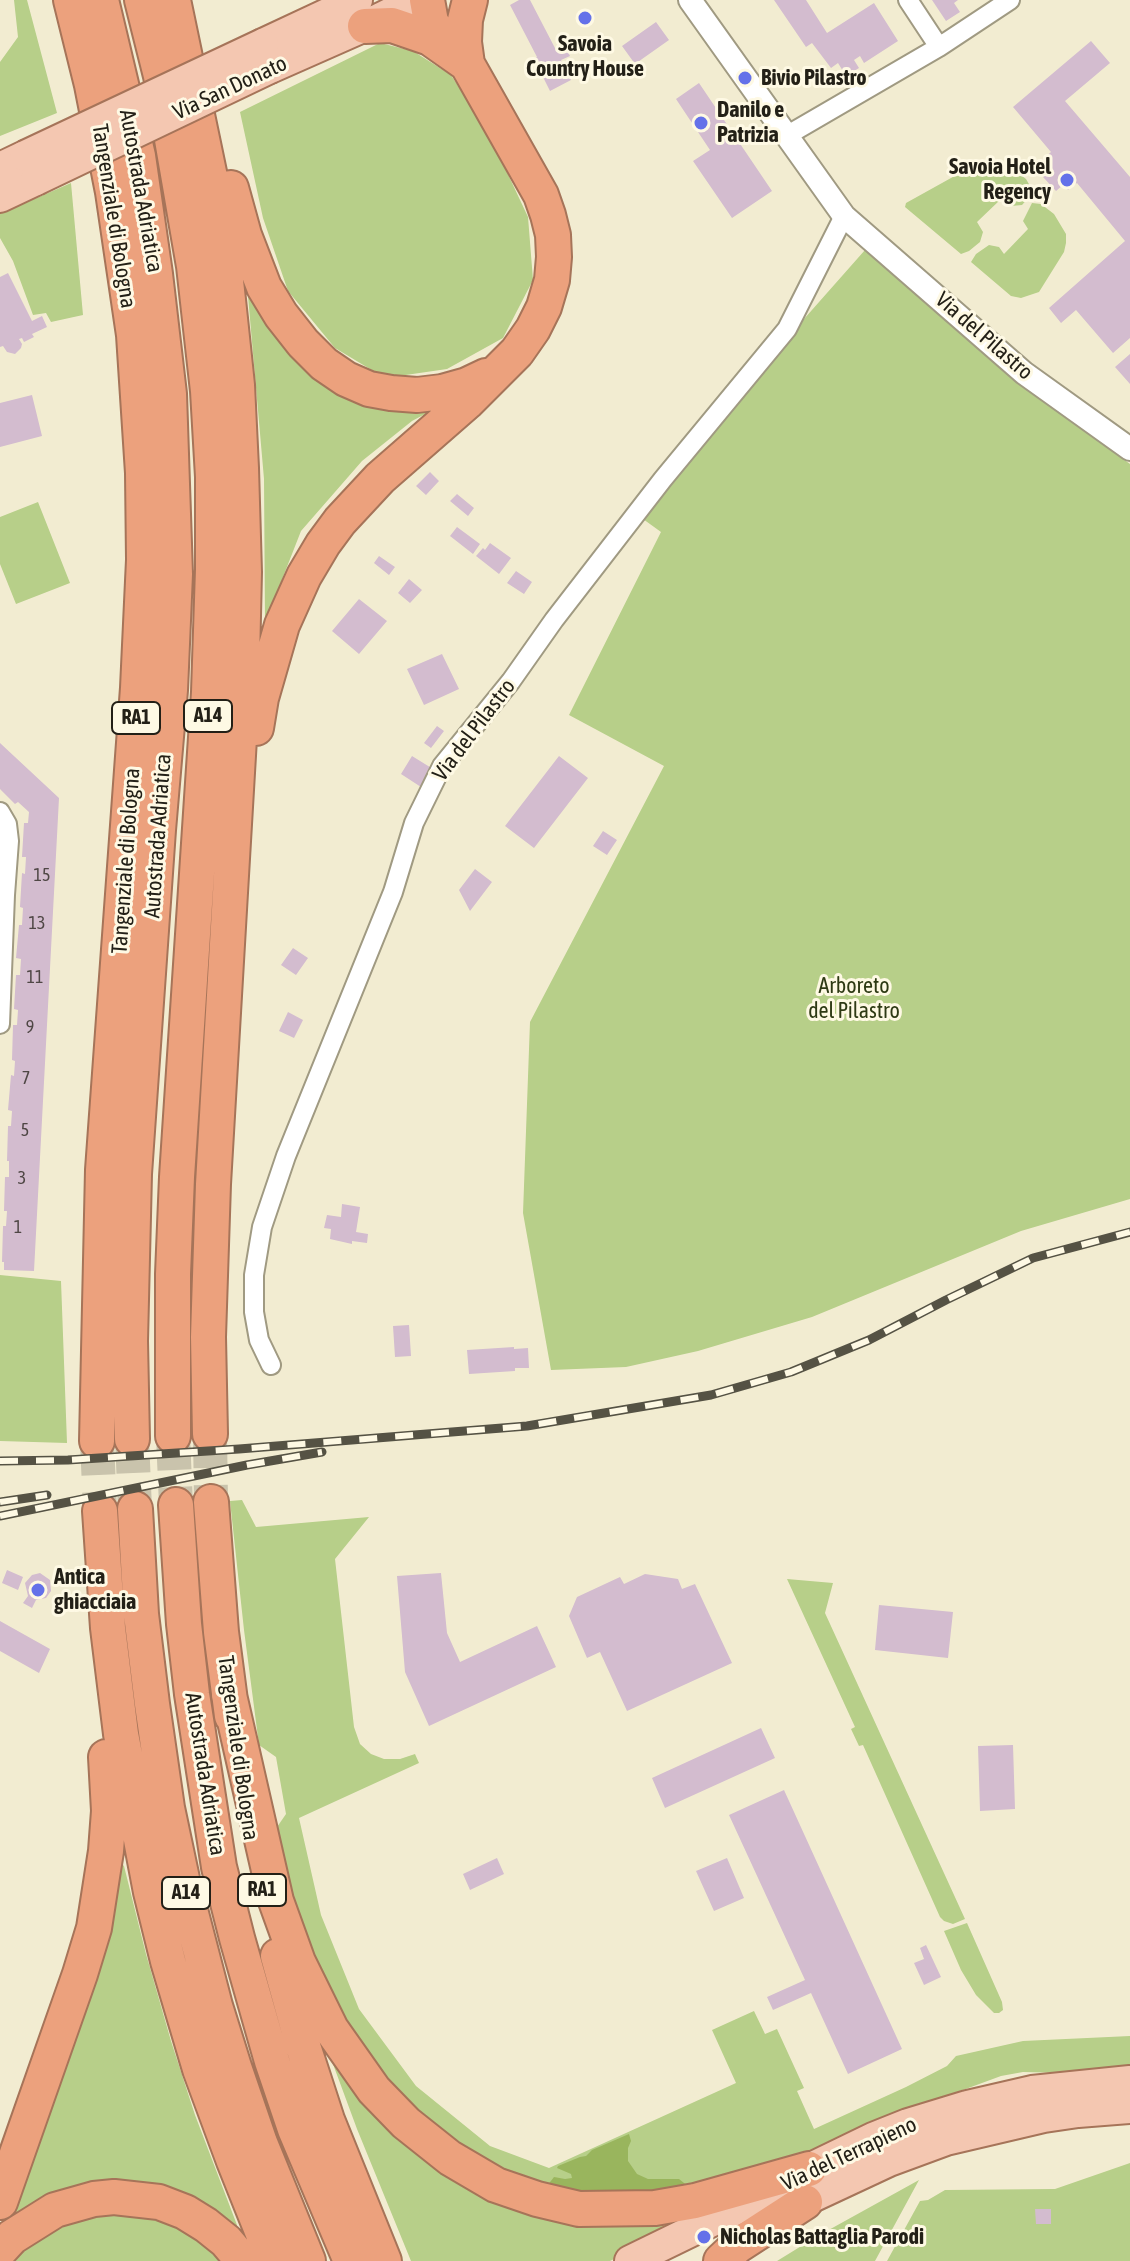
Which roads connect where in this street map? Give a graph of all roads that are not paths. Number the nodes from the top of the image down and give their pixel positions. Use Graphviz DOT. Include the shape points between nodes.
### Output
graph roads {
  1 [pos="55,0"];
  2 [pos="71,0"];
  3 [pos="101,0"];
  4 [pos="142,0"];
  5 [pos="173,0"];
  6 [pos="417,0"];
  7 [pos="427,0"];
  8 [pos="445,0"];
  9 [pos="470,0"];
  10 [pos="690,0"];
  11 [pos="908,0"];
  12 [pos="1010,0"];
  13 [pos="361,13"];
  14 [pos="939,47"];
  15 [pos="460,52"];
  16 [pos="786,136"];
  17 [pos="20,168"];
  18 [pos="113,192"];
  19 [pos="0,197"];
  20 [pos="844,216"];
  21 [pos="497,370"];
  22 [pos="1130,449"];
  23 [pos="0,812"];
  24 [pos="230,890"];
  25 [pos="0,1024"];
  26 [pos="271,1365"];
  27 [pos="210,1434"];
  28 [pos="173,1436"];
  29 [pos="132,1439"];
  30 [pos="97,1441"];
  31 [pos="211,1502"];
  32 [pos="176,1505"];
  33 [pos="135,1509"];
  34 [pos="229,1695"];
  35 [pos="1130,2081"];
  36 [pos="1130,2108"];
  37 [pos="807,2186"];
  38 [pos="0,2202"];
  39 [pos="0,2250"];
  40 [pos="243,2261"];
  41 [pos="274,2261"];
  42 [pos="308,2261"];
  43 [pos="351,2261"];
  44 [pos="384,2261"];
  45 [pos="630,2261"];
  46 [pos="675,2261"];
  47 [pos="721,2261"];
  1 -- 18 [label="highway"];
  2 -- 18 [label="highway, Tangenziale di Bologna / RA1"];
  3 -- 29 [label="highway, Autostrada Adriatica / A14" via="138,156 155,274 169,394 175,574 134,1174"];
  4 -- 28 [label="highway, Autostrada Adriatica / A14" via="161,76 194,266 213,477 209,692 177,1177"];
  5 -- 21 [label="highway" via="264,287 303,343 346,379 391,393 442,392"];
  5 -- 24 [label="highway" via="213,195 237,385 243,588"];
  6 -- 13 [label="main road, Via San Donato"];
  7 -- 15 [label="highway" via="431,22"];
  8 -- 15 [label="highway" via="453,12"];
  9 -- 15 [label="highway"];
  10 -- 16 [label="street, Via del Pilastro"];
  11 -- 14 [label="street"];
  12 -- 14 [label="street"];
  13 -- 15 [label="highway"];
  13 -- 17 [label="main road, Via San Donato, bridge"];
  14 -- 16 [label="street"];
  15 -- 21 [label="highway" via="541,195 553,235 552,280 544,307 517,352"];
  16 -- 20 [label="street, Via del Pilastro"];
  17 -- 19 [label="main road, Via San Donato"];
  18 -- 30 [label="highway, Tangenziale di Bologna / RA1" via="134,335 144,560 103,1170"];
  20 -- 22 [label="street, Via del Pilastro" via="1024,373"];
  20 -- 26 [label="street, Via del Pilastro" via="787,329 663,479 442,766 414,823 393,892 262,1227 254,1312"];
  21 -- 24 [label="highway" via="360,499 304,576 282,625 261,698"];
  23 -- 25 [label="street" via="9,841"];
  24 -- 27 [label="highway" via="212,1200"];
  31 -- 34 [label="highway, Tangenziale di Bologna / RA1"];
  32 -- 43 [label="highway, Autostrada Adriatica / A14" via="192,1694 219,1867 272,2061"];
  33 -- 42 [label="highway, Autostrada Adriatica / A14" via="152,1704 182,1879 234,2067"];
  34 -- 37 [label="highway" via="276,1901 298,1962 331,2029 374,2090 406,2123 496,2185 579,2209 655,2208"];
  34 -- 44 [label="highway, Tangenziale di Bologna / RA1" via="254,1856 279,1960 327,2120"];
  35 -- 37 [label="main road, Via del Terrapieno" via="1032,2091 908,2124 873,2138"];
  36 -- 37 [label="main road, Via del Terrapieno" via="1044,2117 946,2140"];
  37 -- 45 [label="main road, Via del Terrapieno" via="749,2203"];
  37 -- 46 [label="main road, Via del Terrapieno" via="742,2228"];
  37 -- 47 [label="highway"];
  38 -- 41 [label="highway" via="80,1974 101,1892 109,1811 98,1621 100,1518 121,1734 151,1892 200,2069"];
  39 -- 40 [label="highway" via="55,2210 124,2197 185,2212 226,2241"];
}
